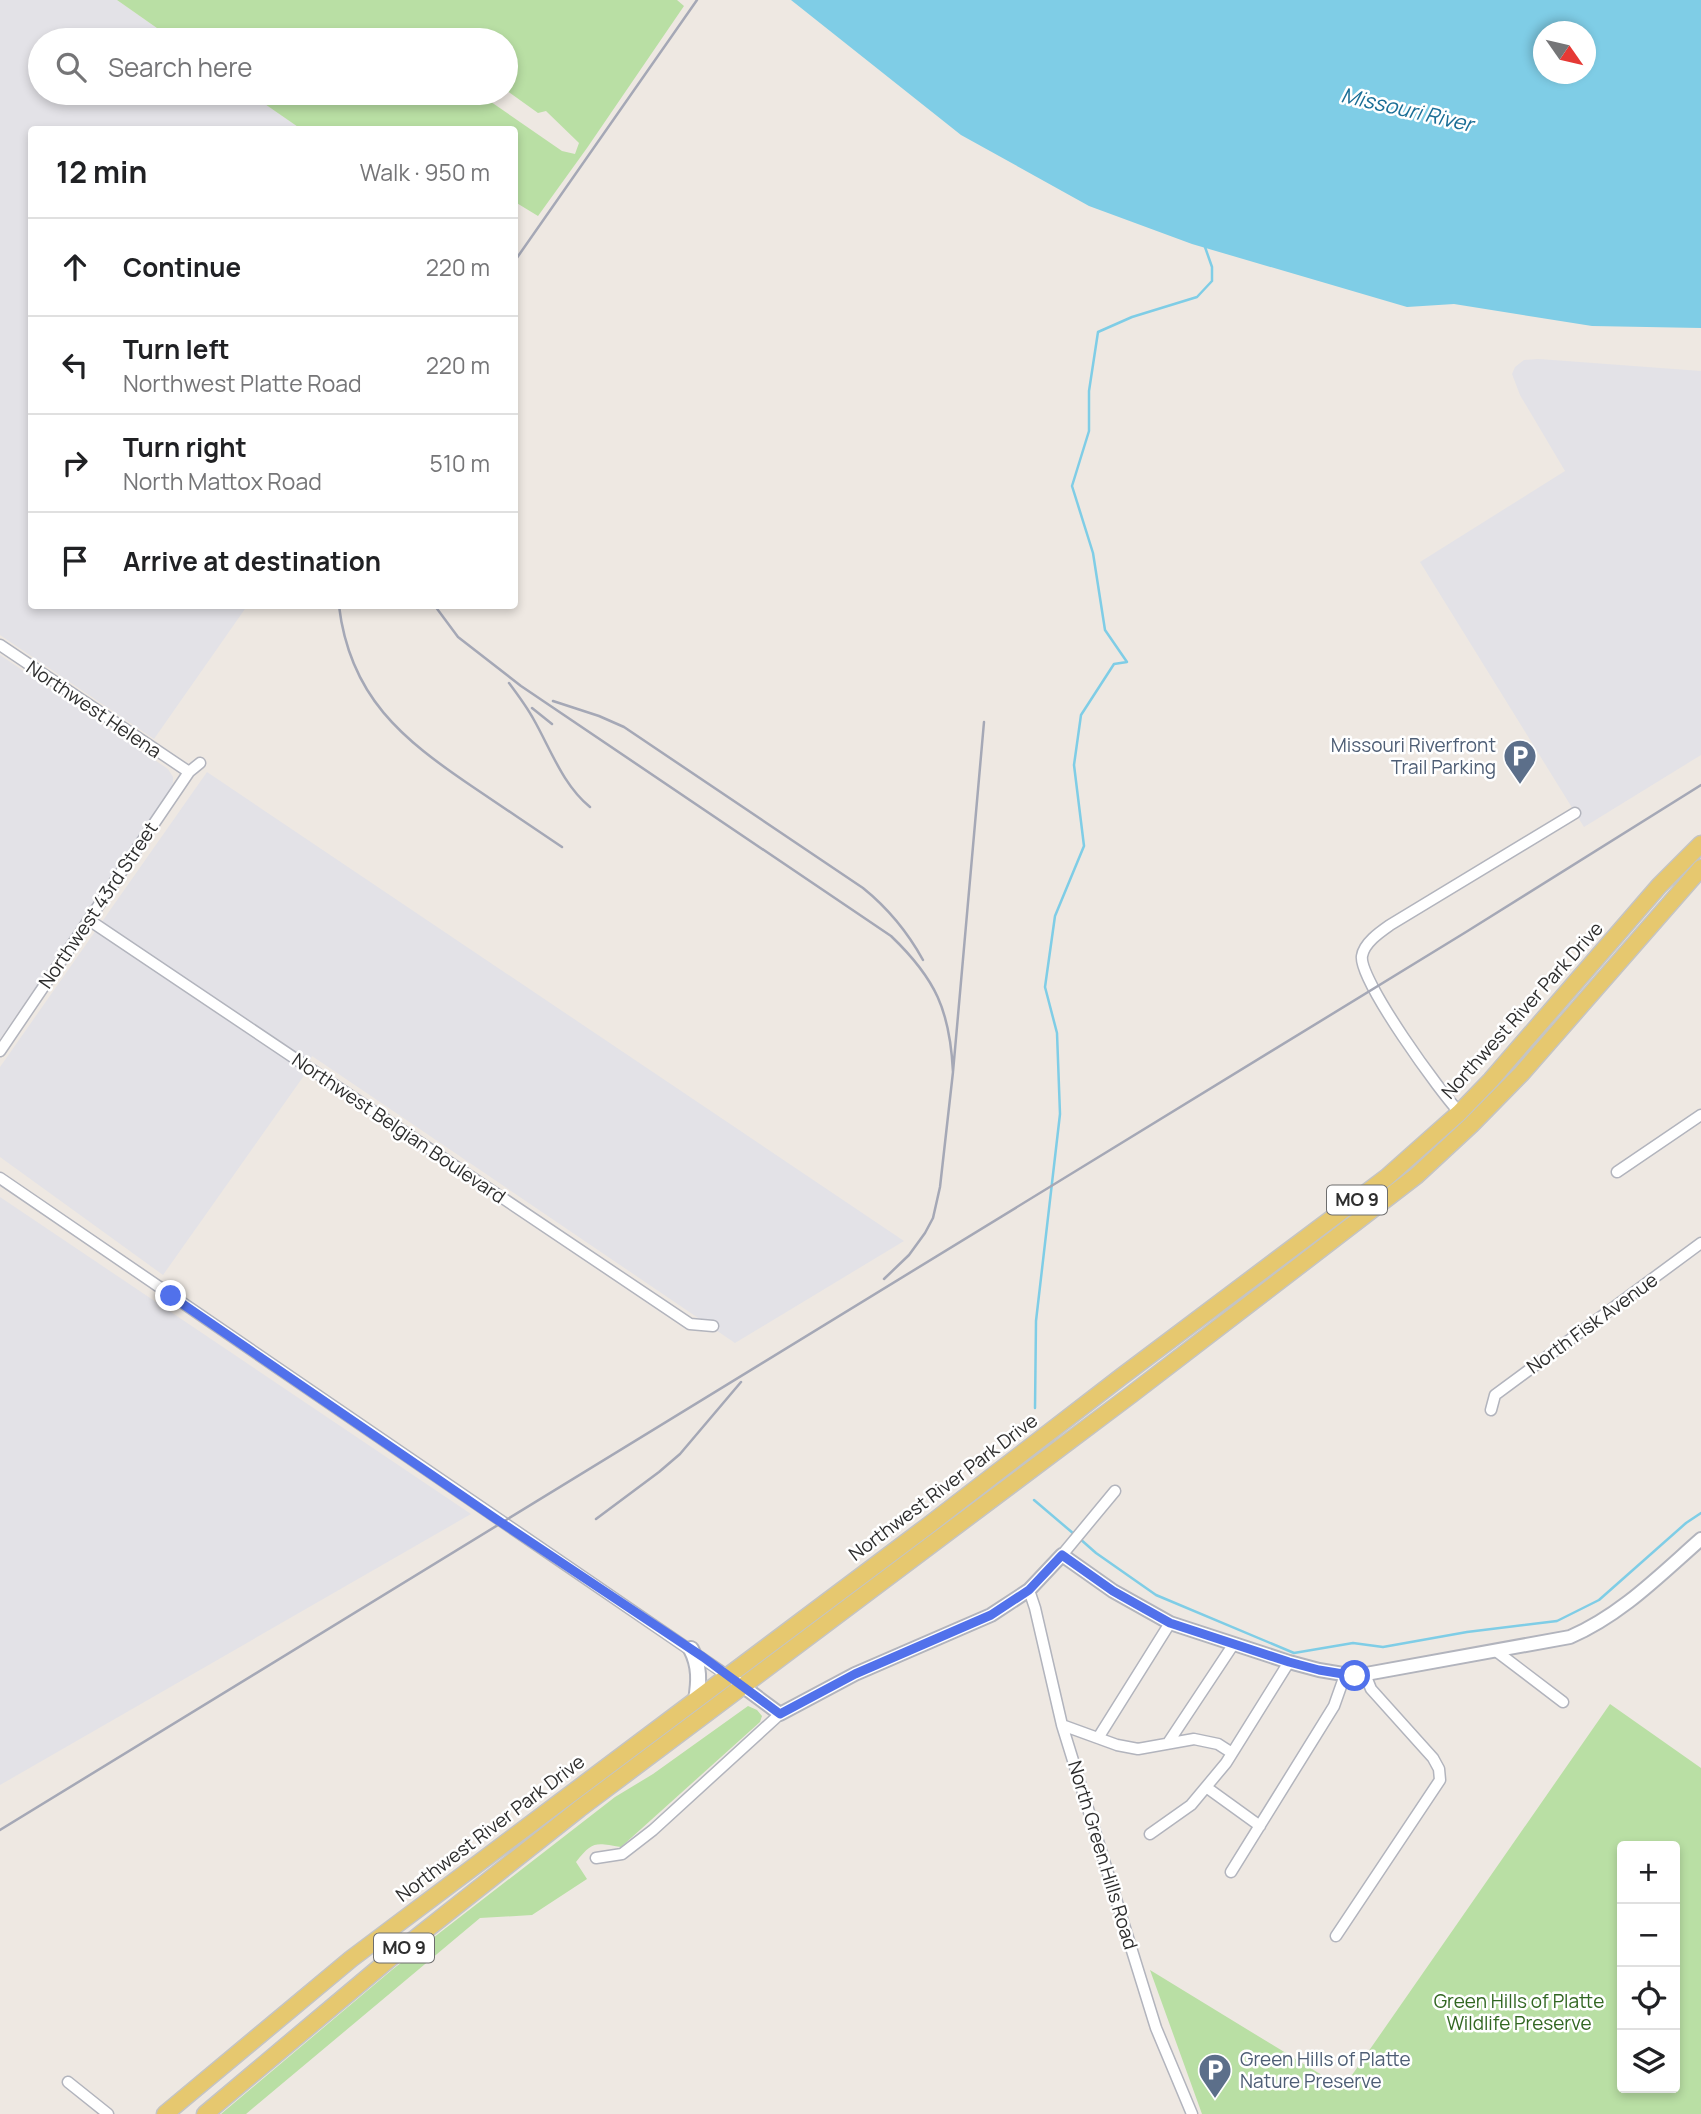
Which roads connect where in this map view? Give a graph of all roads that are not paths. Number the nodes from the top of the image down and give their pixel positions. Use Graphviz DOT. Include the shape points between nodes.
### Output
graph roads {
  1 [pos="0,645"];
  2 [pos="200,763"];
  3 [pos="189,772"];
  4 [pos="1575,813"];
  5 [pos="1701,844"];
  6 [pos="1701,868"];
  7 [pos="89,920"];
  8 [pos="0,1051"];
  9 [pos="1459,1112"];
  10 [pos="1701,1115"];
  11 [pos="1471,1125"];
  12 [pos="1617,1172"];
  13 [pos="0,1178"];
  14 [pos="1701,1243"];
  15 [pos="713,1326"];
  16 [pos="1121,1377"];
  17 [pos="1132,1394"];
  18 [pos="1491,1410"];
  19 [pos="1115,1491"];
  20 [pos="1701,1539"];
  21 [pos="1066,1551"];
  22 [pos="1029,1590"];
  23 [pos="1170,1623"];
  24 [pos="1233,1645"];
  25 [pos="691,1649"];
  26 [pos="1496,1651"];
  27 [pos="1289,1662"];
  28 [pos="1365,1674"];
  29 [pos="1345,1675"];
  30 [pos="728,1676"];
  31 [pos="743,1686"];
  32 [pos="696,1700"];
  33 [pos="1563,1702"];
  34 [pos="780,1714"];
  35 [pos="1062,1724"];
  36 [pos="1098,1738"];
  37 [pos="1168,1744"];
  38 [pos="1232,1753"];
  39 [pos="1206,1787"];
  40 [pos="1261,1826"];
  41 [pos="1150,1834"];
  42 [pos="596,1858"];
  43 [pos="1231,1872"];
  44 [pos="1336,1936"];
  45 [pos="68,2082"];
  46 [pos="108,2114"];
  47 [pos="165,2114"];
  48 [pos="205,2114"];
  49 [pos="1192,2114"];
  1 -- 3 [label="street, Northwest Helena"];
  2 -- 3 [label="street, Northwest 43rd Street"];
  3 -- 7 [label="street, Northwest 43rd Street"];
  4 -- 9 [label="street" via="1390,925 1376,935 1362,956 1370,984"];
  5 -- 9 [label="main road, Northwest River Park Drive / MO 9"];
  6 -- 11 [label="main road, Northwest River Park Drive / MO 9" via="1562,1030"];
  7 -- 8 [label="street, Northwest 43rd Street"];
  7 -- 15 [label="street, Northwest Belgian Boulevard" via="690,1324"];
  9 -- 11 [label="street"];
  9 -- 16 [label="main road, Northwest River Park Drive / MO 9" via="1387,1177"];
  10 -- 12 [label="street"];
  11 -- 17 [label="main road, Northwest River Park Drive / MO 9" via="1377,1207"];
  13 -- 25 [label="street"];
  14 -- 18 [label="street, North Fisk Avenue" via="1495,1395"];
  16 -- 17 [label="main road"];
  16 -- 30 [label="main road, Northwest River Park Drive / MO 9"];
  17 -- 31 [label="main road, Northwest River Park Drive / MO 9"];
  19 -- 21 [label="street"];
  20 -- 26 [label="street" via="1590,1629"];
  21 -- 22 [label="street"];
  21 -- 23 [label="street" via="1113,1591"];
  22 -- 34 [label="street" via="991,1615 855,1674"];
  22 -- 35 [label="street, North Green Hills Road"];
  23 -- 24 [label="street"];
  23 -- 36 [label="street"];
  24 -- 27 [label="street"];
  24 -- 37 [label="street"];
  25 -- 30 [label="street"];
  25 -- 32 [label="main road" via="697,1660"];
  26 -- 28 [label="street"];
  26 -- 33 [label="street"];
  27 -- 29 [label="street"];
  27 -- 38 [label="street"];
  28 -- 29 [label="street"];
  28 -- 44 [label="street" via="1371,1689 1433,1758 1440,1780"];
  29 -- 40 [label="street" via="1334,1706"];
  30 -- 31 [label="street"];
  30 -- 32 [label="main road, Northwest River Park Drive / MO 9"];
  31 -- 34 [label="street"];
  31 -- 48 [label="main road, Northwest River Park Drive / MO 9" via="393,1956"];
  32 -- 47 [label="main road, Northwest River Park Drive / MO 9" via="351,1959"];
  34 -- 42 [label="street" via="653,1830 622,1854"];
  35 -- 36 [label="street"];
  35 -- 49 [label="street, North Green Hills Road" via="1156,2028"];
  36 -- 37 [label="street" via="1138,1749"];
  37 -- 38 [label="street" via="1194,1739 1218,1744"];
  38 -- 39 [label="street"];
  39 -- 40 [label="street"];
  39 -- 41 [label="street" via="1191,1805"];
  40 -- 43 [label="street"];
  45 -- 46 [label="street"];
}
